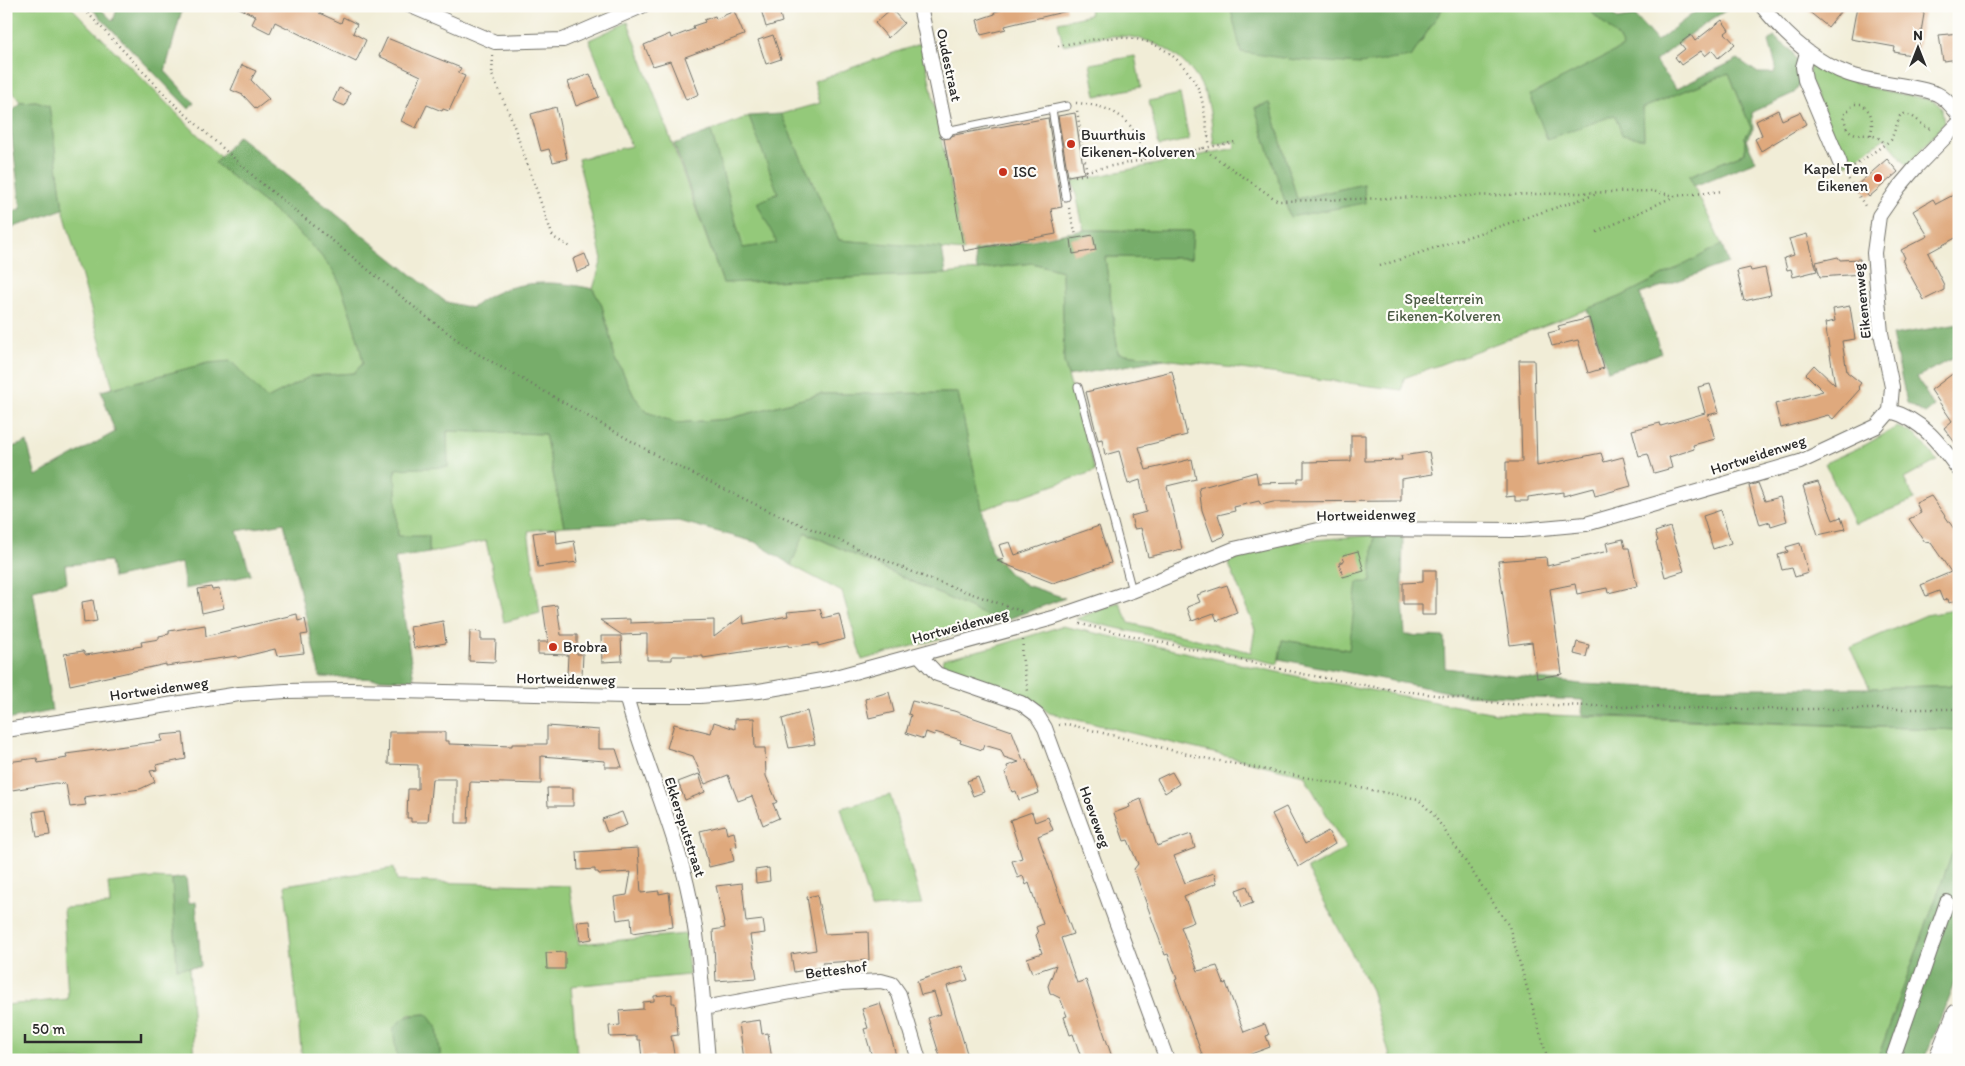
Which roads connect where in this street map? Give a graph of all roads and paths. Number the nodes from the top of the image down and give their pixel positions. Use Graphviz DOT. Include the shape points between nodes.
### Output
graph roads {
  1 [pos="81,6"];
  2 [pos="411,6"];
  3 [pos="642,6"];
  4 [pos="920,6"];
  5 [pos="1762,6"];
  6 [pos="495,42"];
  7 [pos="1058,46"];
  8 [pos="1807,53"];
  9 [pos="1076,103"];
  10 [pos="1067,106"];
  11 [pos="1052,109"];
  12 [pos="1959,115"];
  13 [pos="1954,128"];
  14 [pos="946,131"];
  15 [pos="1871,135"];
  16 [pos="1235,142"];
  17 [pos="1884,143"];
  18 [pos="1210,146"];
  19 [pos="1202,148"];
  20 [pos="1144,160"];
  21 [pos="1846,168"];
  22 [pos="1086,171"];
  23 [pos="1063,178"];
  24 [pos="1724,191"];
  25 [pos="1600,193"];
  26 [pos="1675,196"];
  27 [pos="1066,197"];
  28 [pos="1879,216"];
  29 [pos="1597,232"];
  30 [pos="1076,236"];
  31 [pos="572,248"];
  32 [pos="1380,266"];
  33 [pos="1078,387"];
  34 [pos="1890,411"];
  35 [pos="1959,470"];
  36 [pos="1132,591"];
  37 [pos="1053,618"];
  38 [pos="1024,619"];
  39 [pos="919,655"];
  40 [pos="626,696"];
  41 [pos="1031,710"];
  42 [pos="1959,710"];
  43 [pos="1045,728"];
  44 [pos="6,730"];
  45 [pos="1947,902"];
  46 [pos="703,1008"];
  47 [pos="1959,1016"];
  48 [pos="708,1060"];
  49 [pos="919,1060"];
  50 [pos="1167,1060"];
  51 [pos="1548,1060"];
  52 [pos="1892,1060"];
  53 [pos="1941,1060"];
  1 -- 38 [label="path" via="171,101 260,182 471,350 663,459 769,511"];
  2 -- 6 [label="street"];
  3 -- 6 [label="street" via="562,40"];
  4 -- 14 [label="street, Oudestraat"];
  5 -- 8 [label="street" via="1788,37"];
  6 -- 31 [label="path" via="492,75 510,114 553,236"];
  7 -- 18 [label="path" via="1112,36 1128,37 1151,41 1172,54 1191,75 1199,92"];
  8 -- 12 [label="street" via="1846,74 1938,94"];
  8 -- 21 [label="street" via="1803,67 1805,80"];
  9 -- 10 [label="path"];
  9 -- 20 [label="path" via="1094,105 1122,116 1138,138"];
  9 -- 22 [label="path"];
  10 -- 11 [label="lane"];
  11 -- 14 [label="lane"];
  11 -- 23 [label="lane"];
  13 -- 17 [label="path" via="1928,128 1914,116 1904,114 1900,116 1894,136"];
  13 -- 28 [label="street, Eikenenweg" via="1899,187"];
  15 -- 15 [label="path" via="1847,129 1843,116 1854,104 1861,104 1870,114 1873,122"];
  15 -- 17 [label="path"];
  16 -- 18 [label="path"];
  17 -- 21 [label="path"];
  18 -- 19 [label="path"];
  19 -- 20 [label="path"];
  19 -- 25 [label="path" via="1278,201"];
  20 -- 22 [label="path"];
  21 -- 28 [label="path" via="1865,206 1869,205"];
  22 -- 23 [label="path" via="1087,174"];
  23 -- 27 [label="lane"];
  24 -- 26 [label="path"];
  25 -- 26 [label="path" via="1652,192"];
  25 -- 32 [label="path"];
  26 -- 29 [label="path"];
  27 -- 30 [label="path"];
  28 -- 34 [label="street, Eikenenweg" via="1874,253 1881,333 1892,387"];
  33 -- 36 [label="lane"];
  34 -- 35 [label="street" via="1915,421 1940,444"];
  34 -- 36 [label="street, Hortweidenweg" via="1877,426 1800,462 1586,524 1521,530 1323,529 1234,549"];
  36 -- 37 [label="street, Hortweidenweg"];
  37 -- 38 [label="street, Hortweidenweg"];
  37 -- 42 [label="path" via="1303,674 1496,703 1736,710"];
  38 -- 39 [label="street, Hortweidenweg"];
  38 -- 41 [label="path" via="1022,656"];
  39 -- 40 [label="street, Hortweidenweg" via="828,679 759,691 700,696"];
  39 -- 41 [label="street, Hoeveweg" via="937,674 1021,703"];
  40 -- 44 [label="street, Hortweidenweg" via="286,691 239,694"];
  40 -- 46 [label="street, Ekkersputstraat" via="636,736 688,887"];
  41 -- 43 [label="street, Hoeveweg"];
  43 -- 50 [label="street, Hoeveweg"];
  43 -- 51 [label="path" via="1067,724 1199,757 1418,799 1434,815 1509,926"];
  45 -- 52 [label="street"];
  46 -- 48 [label="street, Ekkersputstraat"];
  46 -- 49 [label="street, Betteshof" via="842,983 881,980 892,984 899,994"];
  47 -- 53 [label="highway"];
}
